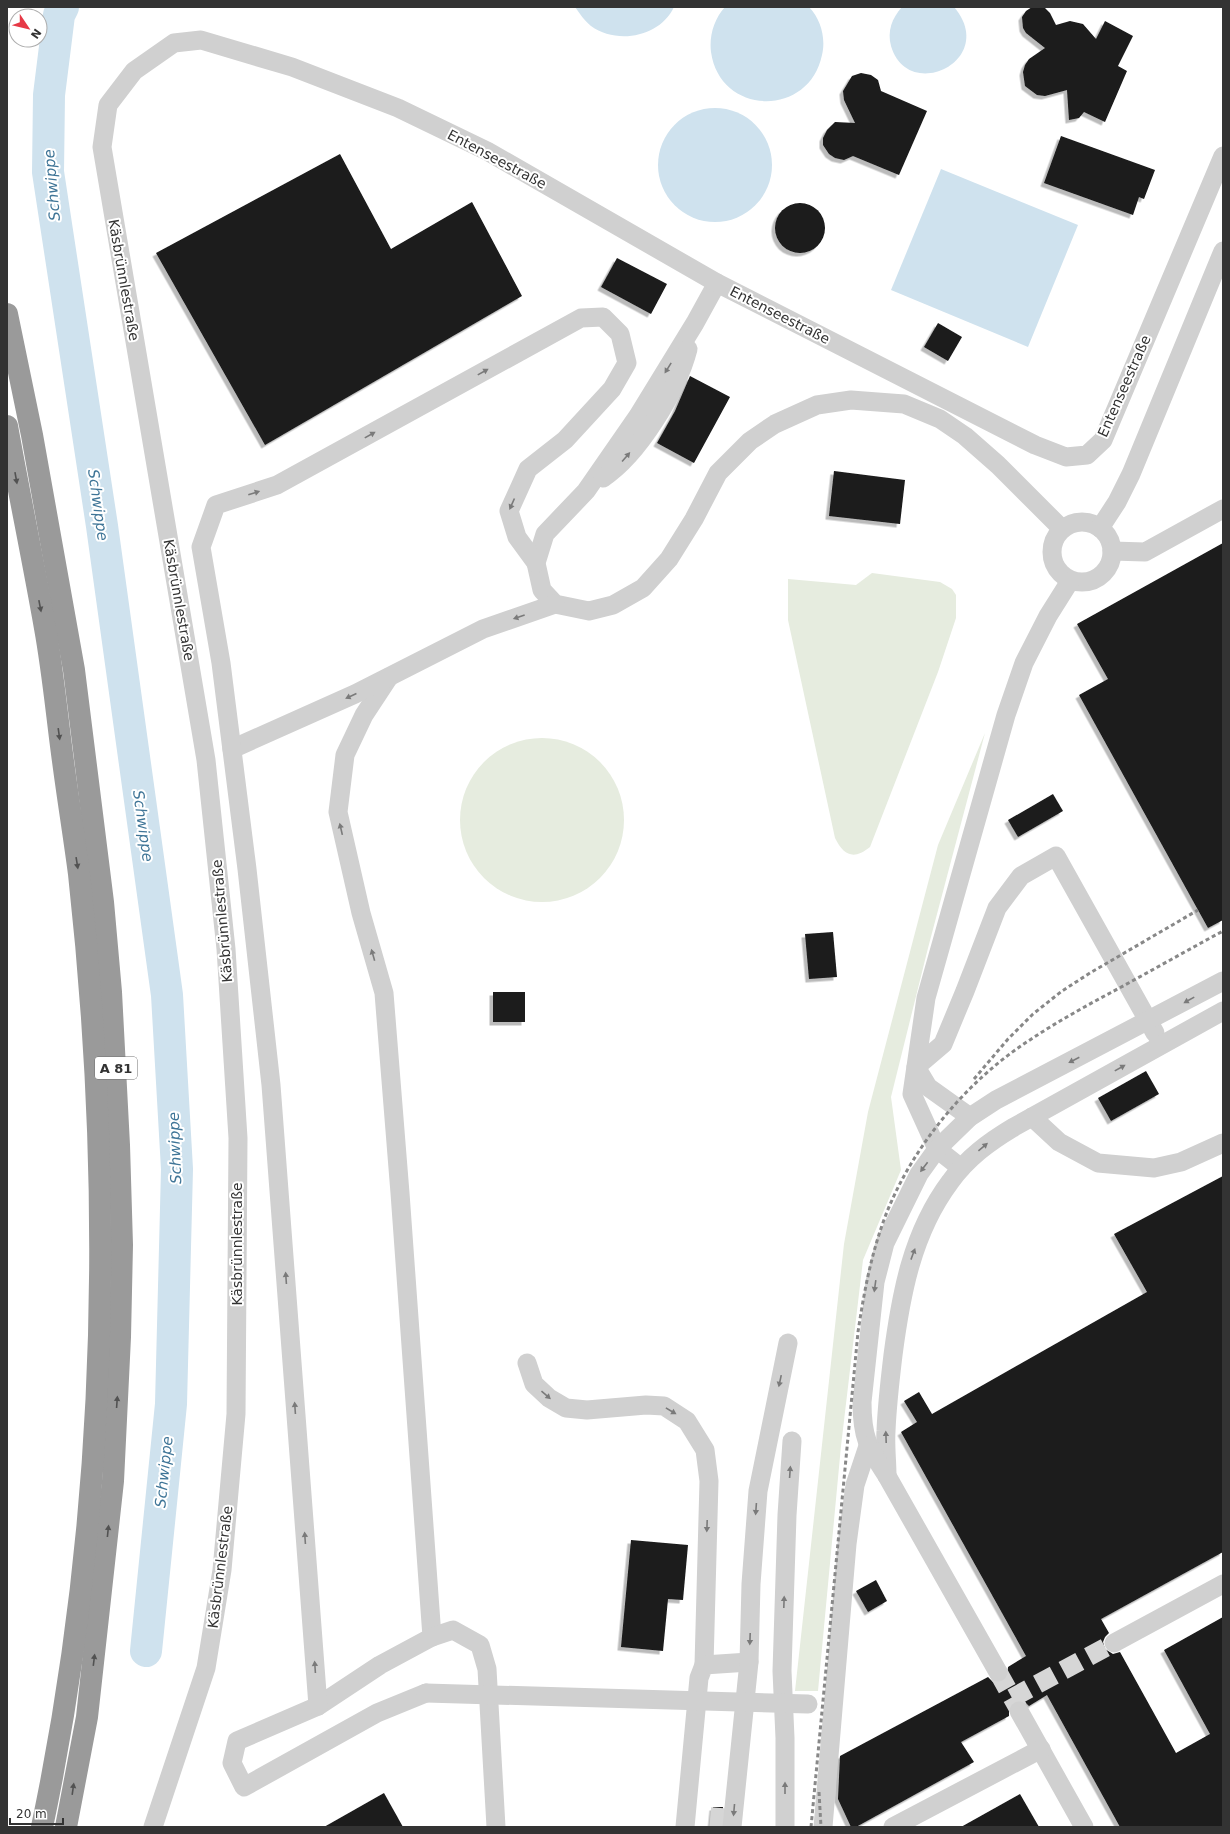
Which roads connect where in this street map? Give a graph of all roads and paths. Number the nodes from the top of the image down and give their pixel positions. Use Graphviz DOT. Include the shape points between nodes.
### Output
graph roads {
  1 [pos="174,43"];
  2 [pos="1223,156"];
  3 [pos="1223,251"];
  4 [pos="714,289"];
  5 [pos="7,314"];
  6 [pos="7,426"];
  7 [pos="1223,509"];
  8 [pos="1100,528"];
  9 [pos="1062,529"];
  10 [pos="1112,551"];
  11 [pos="536,563"];
  12 [pos="1070,581"];
  13 [pos="556,604"];
  14 [pos="389,677"];
  15 [pos="232,749"];
  16 [pos="1223,981"];
  17 [pos="1223,1010"];
  18 [pos="1149,1022"];
  19 [pos="1161,1045"];
  20 [pos="916,1067"];
  21 [pos="1032,1116"];
  22 [pos="970,1118"];
  23 [pos="1223,1143"];
  24 [pos="938,1149"];
  25 [pos="961,1168"];
  26 [pos="788,1343"];
  27 [pos="527,1363"];
  28 [pos="792,1441"];
  29 [pos="868,1446"];
  30 [pos="887,1476"];
  31 [pos="1223,1584"];
  32 [pos="432,1637"];
  33 [pos="1114,1643"];
  34 [pos="749,1662"];
  35 [pos="704,1665"];
  36 [pos="998,1672"];
  37 [pos="832,1705"];
  38 [pos="318,1706"];
  39 [pos="1020,1711"];
  40 [pos="741,1728"];
  41 [pos="1041,1749"];
  42 [pos="721,1803"];
  43 [pos="42,1827"];
  44 [pos="66,1827"];
  45 [pos="153,1827"];
  46 [pos="496,1827"];
  47 [pos="685,1827"];
  48 [pos="732,1827"];
  49 [pos="785,1827"];
  50 [pos="823,1827"];
  51 [pos="893,1827"];
  52 [pos="1084,1827"];
  1 -- 4 [label="street, Entenseestraße" via="201,40 209,42 292,67 398,108 487,151"];
  1 -- 45 [label="street, Käsbrünnlestraße" via="134,71 108,105 102,147 206,760 226,941 238,1138 236,1414 222,1570 206,1668"];
  2 -- 4 [label="street, Entenseestraße" via="1102,440 1087,455 1066,457 1035,445"];
  3 -- 8 [label="street" via="1134,467 1117,502"];
  4 -- 11 [label="street" via="696,323 683,368 649,430 613,471 586,490 545,534"];
  44 -- 5 [label="highway, A 81, one-way" via="87,1717 113,1481 122,1245 119,1138 111,992 102,895 77,692 58,578"];
  6 -- 43 [label="highway, A 81, one-way" via="45,631 78,872 97,1085 100,1178 98,1362 92,1477 76,1634 61,1733"];
  7 -- 10 [label="street" via="1144,552"];
  8 -- 9 [label="street" via="1091,523 1080,522"];
  8 -- 10 [label="street" via="1111,542"];
  9 -- 12 [label="street" via="1055,537 1052,557 1055,567"];
  9 -- 13 [label="street" via="998,465 965,436 940,419 904,404 852,400 817,405 775,424 750,442 718,473 669,559 643,588 613,605 589,611"];
  10 -- 12 [label="street" via="1109,566 1099,578 1090,582"];
  11 -- 13 [label="street" via="542,590"];
  15 -- 11 [label="street, one-way" via="221,663 201,547 216,505 277,485 581,318 604,317 620,334 628,363 612,389 564,440 528,469 510,511 517,538"];
  12 -- 20 [label="street" via="1048,616 1024,663 1006,715 926,998"];
  13 -- 14 [label="street, one-way" via="483,629"];
  14 -- 15 [label="street, one-way"];
  32 -- 14 [label="street, one-way" via="384,992 361,913 338,812 345,755 364,715"];
  38 -- 15 [label="street, one-way" via="271,1084"];
  16 -- 18 [label="street, one-way"];
  17 -- 19 [label="street"];
  18 -- 19 [label="street"];
  18 -- 20 [label="street" via="1056,856 1021,876 997,908 943,1044"];
  18 -- 22 [label="street, one-way" via="996,1100"];
  21 -- 19 [label="street, one-way"];
  20 -- 22 [label="street" via="928,1087"];
  20 -- 24 [label="street" via="912,1094"];
  21 -- 23 [label="street" via="1059,1142 1098,1163 1154,1168 1181,1162"];
  25 -- 21 [label="street, one-way" via="984,1145"];
  22 -- 24 [label="street"];
  24 -- 25 [label="street"];
  24 -- 29 [label="street, one-way" via="919,1174 902,1206 885,1243 875,1282 862,1402 862,1420"];
  30 -- 25 [label="street, one-way" via="886,1431 889,1394 898,1317 908,1269 923,1226"];
  26 -- 34 [label="street, one-way" via="758,1491 751,1584"];
  27 -- 35 [label="street, one-way" via="534,1384 549,1398 566,1408 587,1410 664,1406 688,1421 705,1450 709,1481"];
  49 -- 28 [label="street, one-way" via="782,1671"];
  29 -- 30 [label="street"];
  29 -- 37 [label="street" via="855,1485"];
  30 -- 36 [label="street"];
  31 -- 33 [label="street"];
  32 -- 38 [label="street" via="380,1665"];
  32 -- 46 [label="street" via="452,1630 480,1645 487,1668"];
  34 -- 35 [label="street"];
  34 -- 40 [label="street"];
  35 -- 47 [label="street" via="699,1678"];
  37 -- 38 [label="street, bridge" via="426,1693 377,1713 244,1787 232,1763 236,1741"];
  37 -- 50 [label="street"];
  39 -- 41 [label="street"];
  40 -- 42 [label="street" via="731,1750"];
  40 -- 48 [label="street, one-way"];
  41 -- 51 [label="street"];
  41 -- 52 [label="street"];
}
